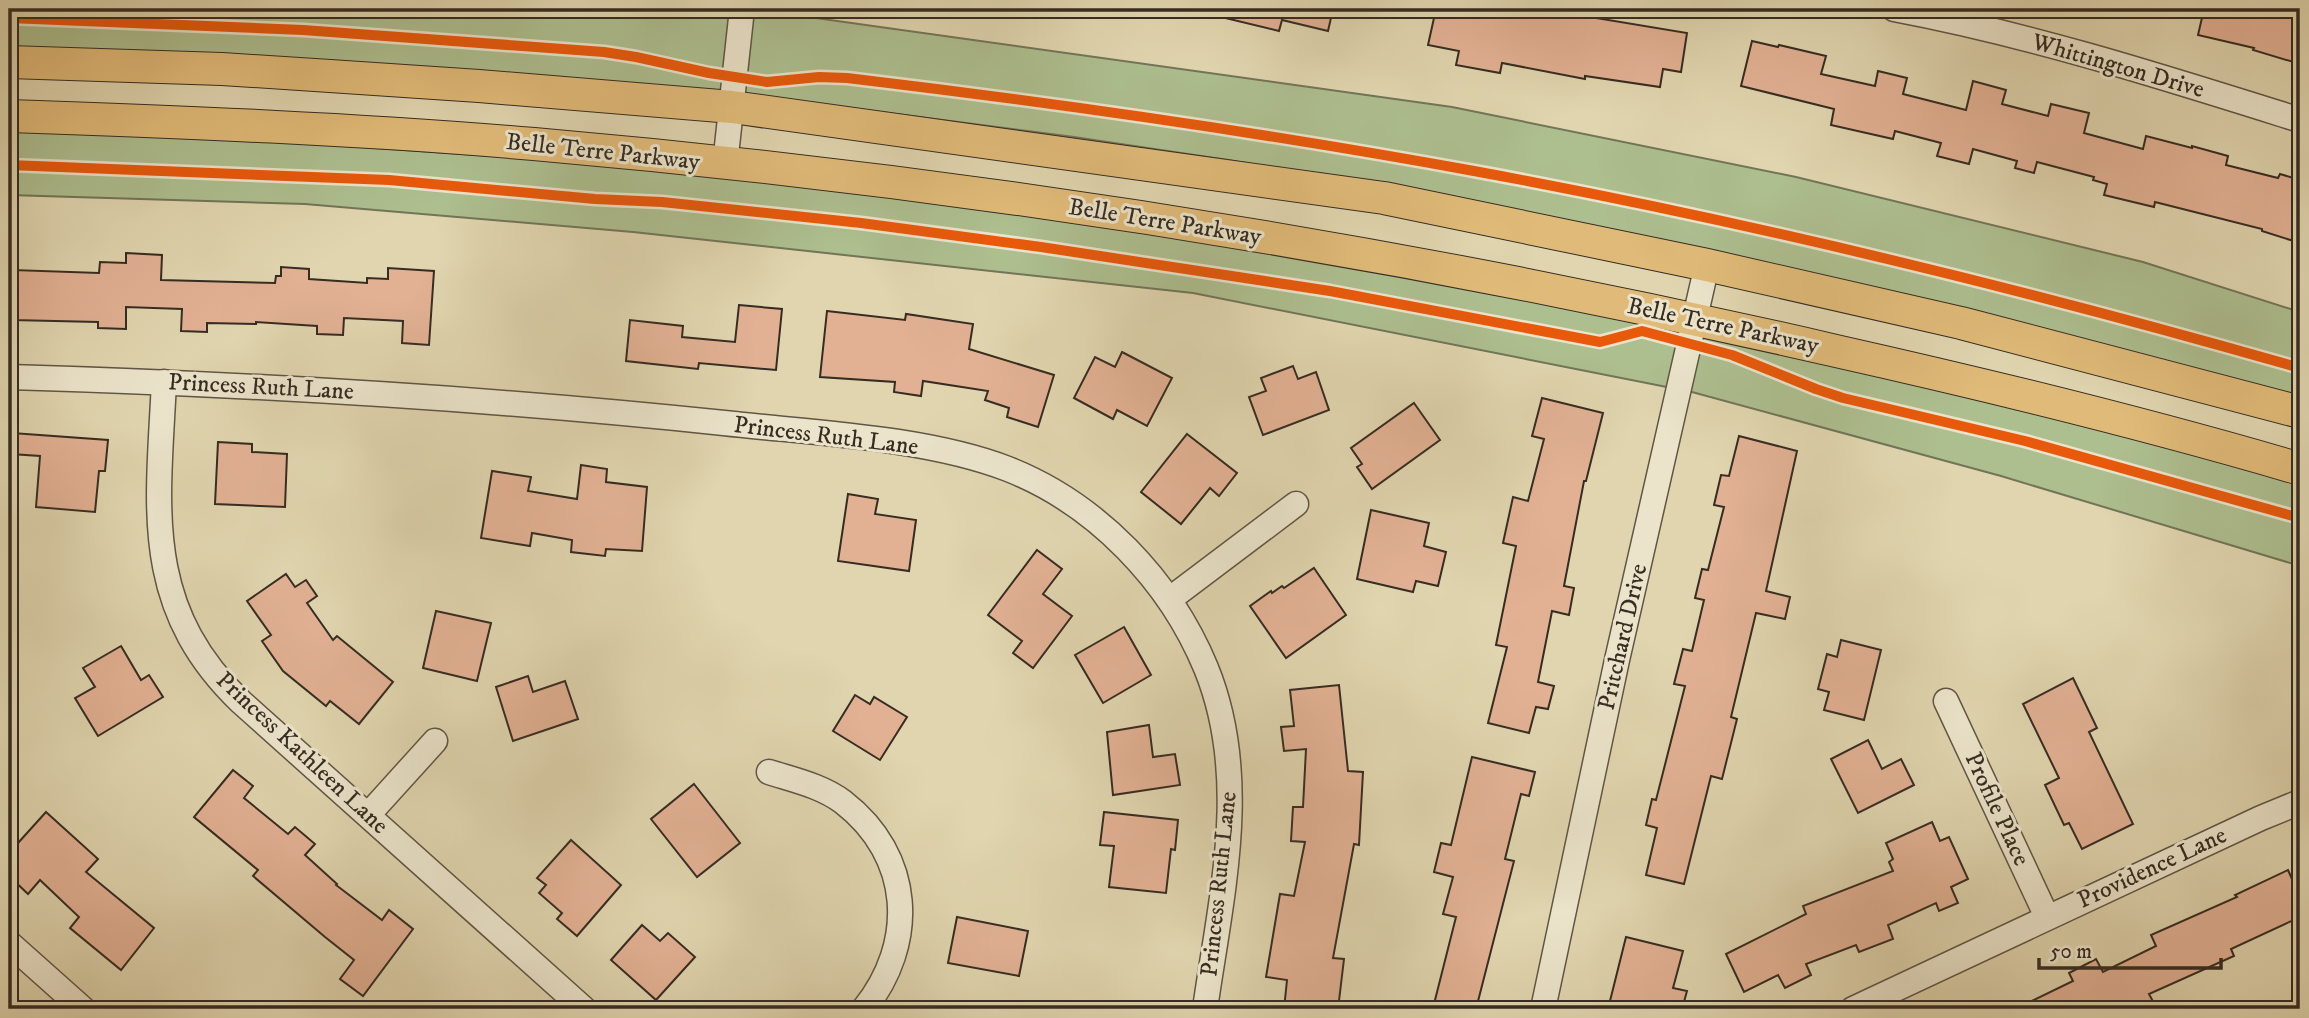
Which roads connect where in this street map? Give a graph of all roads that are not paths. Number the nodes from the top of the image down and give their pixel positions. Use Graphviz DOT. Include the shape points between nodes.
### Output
graph roads {
  1 [pos="742,9"];
  2 [pos="1894,9"];
  3 [pos="9,62"];
  4 [pos="732,107"];
  5 [pos="9,116"];
  6 [pos="2300,120"];
  7 [pos="725,164"];
  8 [pos="1707,265"];
  9 [pos="1695,318"];
  10 [pos="9,377"];
  11 [pos="163,382"];
  12 [pos="2300,412"];
  13 [pos="2300,469"];
  14 [pos="1296,504"];
  15 [pos="1170,599"];
  16 [pos="1946,701"];
  17 [pos="435,741"];
  18 [pos="769,772"];
  19 [pos="2300,802"];
  20 [pos="368,815"];
  21 [pos="2047,917"];
  22 [pos="9,943"];
  23 [pos="83,1009"];
  24 [pos="584,1009"];
  25 [pos="864,1009"];
  26 [pos="1205,1009"];
  27 [pos="1543,1009"];
  28 [pos="1853,1009"];
  1 -- 4 [label="street"];
  2 -- 6 [label="street, Whittington Drive" via="2087,55"];
  3 -- 4 [label="main road" via="222,69"];
  4 -- 7 [label="street"];
  4 -- 8 [label="main road" via="1384,198"];
  5 -- 7 [label="main road, Belle Terre Parkway" via="362,131"];
  7 -- 9 [label="main road, Belle Terre Parkway" via="1172,222 1440,267"];
  8 -- 9 [label="street, Pritchard Drive"];
  8 -- 12 [label="main road" via="1961,323"];
  9 -- 13 [label="main road, Belle Terre Parkway" via="1977,383"];
  9 -- 27 [label="street, Pritchard Drive"];
  10 -- 11 [label="street, Princess Ruth Lane"];
  11 -- 15 [label="street, Princess Ruth Lane" via="552,406 819,433 947,452 1006,469 1073,505 1124,547"];
  11 -- 20 [label="street, Princess Kathleen Lane" via="160,543 166,580 188,635 226,688"];
  14 -- 15 [label="street"];
  15 -- 26 [label="street, Princess Ruth Lane" via="1208,673 1230,768 1229,843"];
  16 -- 21 [label="street, Profile Place"];
  17 -- 20 [label="street"];
  18 -- 25 [label="street" via="843,802 867,825 893,869 901,905 899,939 884,981"];
  19 -- 21 [label="street, Providence Lane"];
  20 -- 24 [label="street, Princess Kathleen Lane"];
  21 -- 28 [label="street, Providence Lane"];
  22 -- 23 [label="street"];
}
